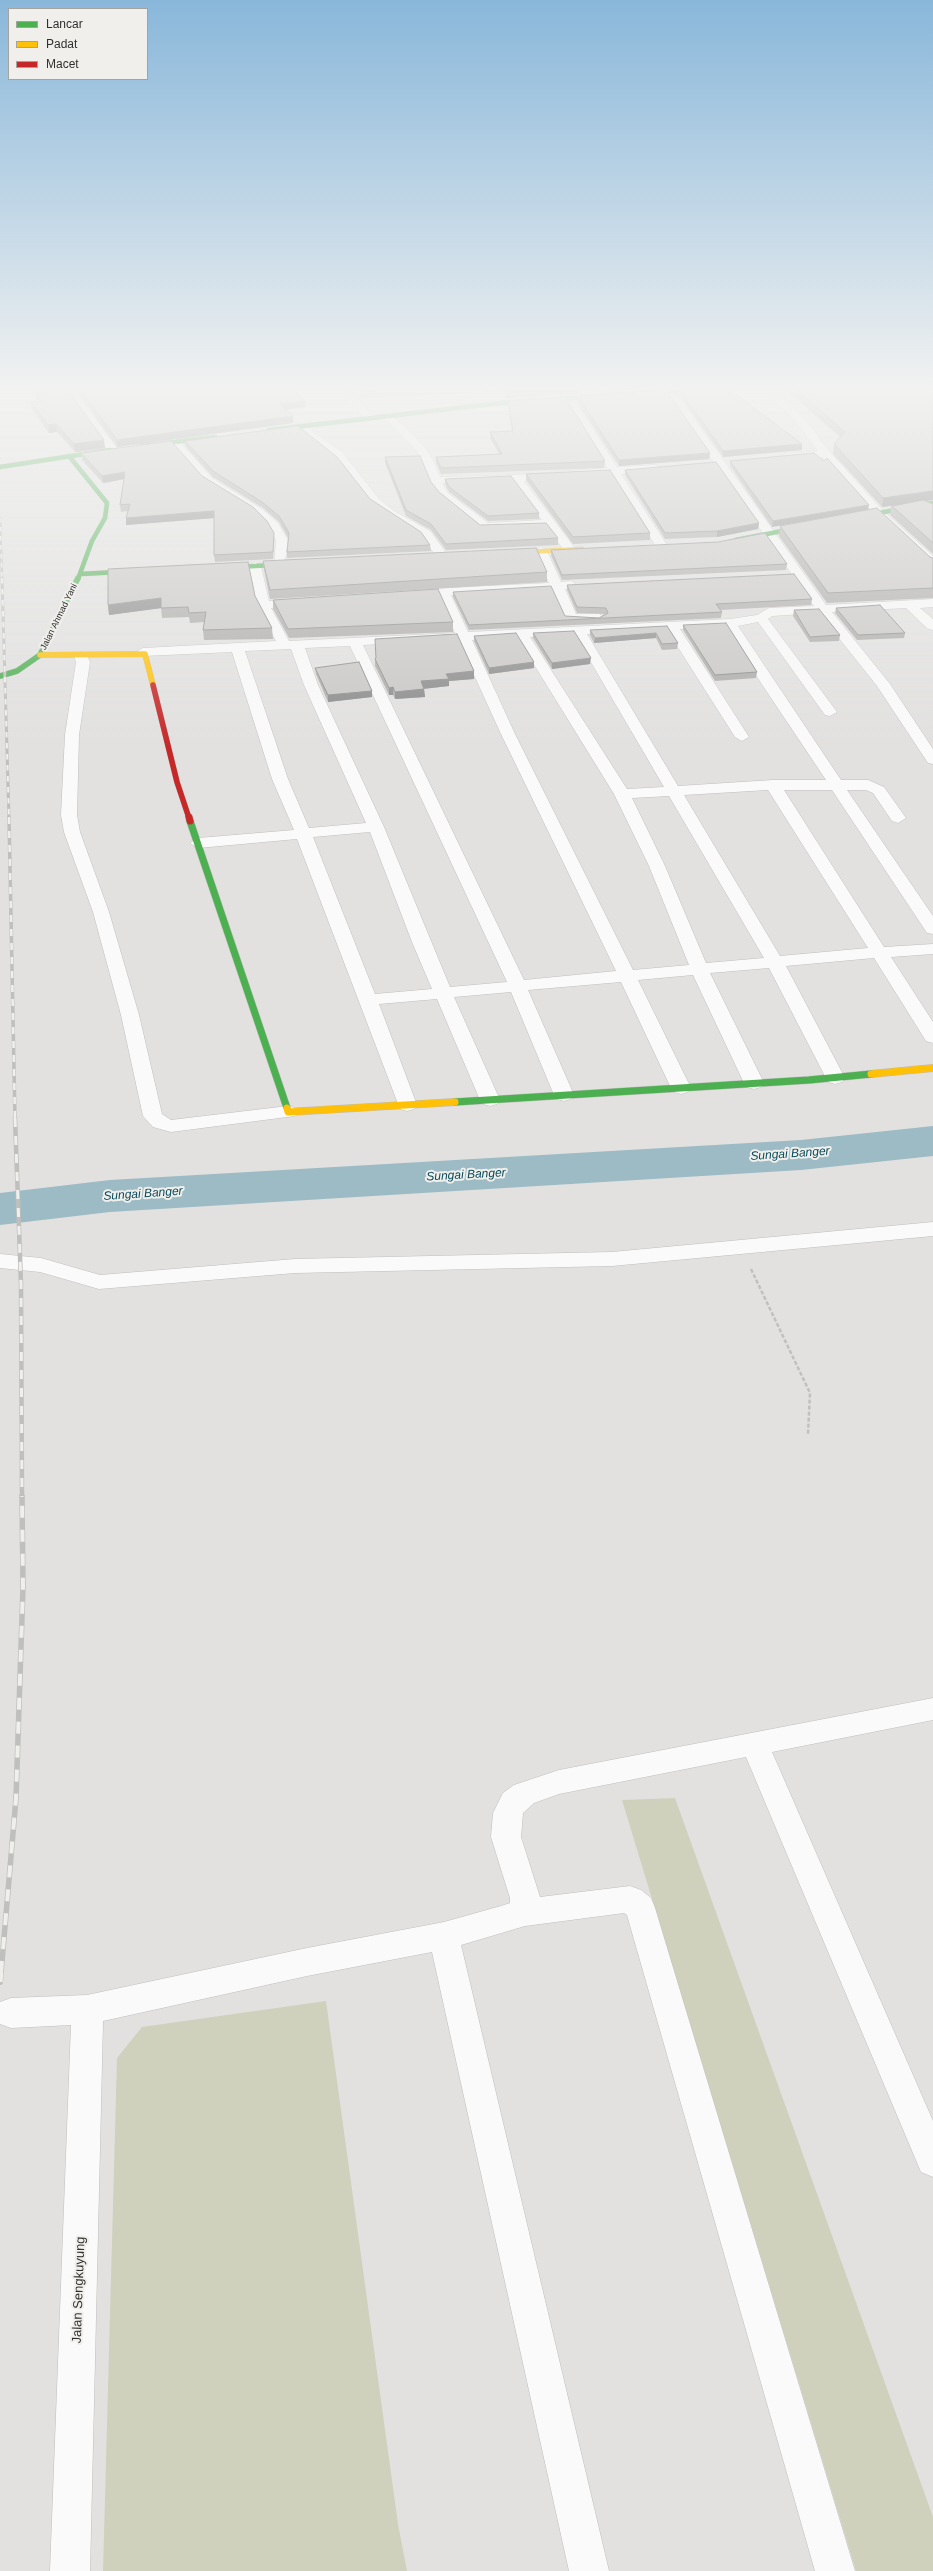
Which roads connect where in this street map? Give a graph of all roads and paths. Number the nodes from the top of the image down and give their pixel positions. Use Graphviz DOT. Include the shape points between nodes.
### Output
graph roads {
  1 [pos="107,508"];
  2 [pos="253,508"];
  3 [pos="384,508"];
  4 [pos="461,508"];
  5 [pos="539,508"];
  6 [pos="637,508"];
  7 [pos="754,508"];
  8 [pos="874,508"];
  9 [pos="906,508"];
  10 [pos="879,513"];
  11 [pos="841,520"];
  12 [pos="550,523"];
  13 [pos="819,524"];
  14 [pos="769,533"];
  15 [pos="724,542"];
  16 [pos="661,545"];
  17 [pos="592,549"];
  18 [pos="570,550"];
  19 [pos="541,551"];
  20 [pos="496,554"];
  21 [pos="442,557"];
  22 [pos="933,563"];
  23 [pos="303,564"];
  24 [pos="280,565"];
  25 [pos="255,566"];
  26 [pos="208,568"];
  27 [pos="144,571"];
  28 [pos="80,574"];
  29 [pos="798,574"];
  30 [pos="784,575"];
  31 [pos="587,585"];
  32 [pos="557,586"];
  33 [pos="443,592"];
  34 [pos="420,593"];
  35 [pos="318,602"];
  36 [pos="933,603"];
  37 [pos="263,605"];
  38 [pos="910,605"];
  39 [pos="823,610"];
  40 [pos="765,615"];
  41 [pos="730,623"];
  42 [pos="671,626"];
  43 [pos="933,626"];
  44 [pos="580,631"];
  45 [pos="521,633"];
  46 [pos="462,636"];
  47 [pos="354,640"];
  48 [pos="290,644"];
  49 [pos="237,647"];
  50 [pos="143,652"];
  51 [pos="40,655"];
  52 [pos="76,656"];
  53 [pos="0,676"];
  54 [pos="830,712"];
  55 [pos="742,737"];
  56 [pos="933,760"];
  57 [pos="837,784"];
  58 [pos="773,785"];
  59 [pos="674,792"];
  60 [pos="622,794"];
  61 [pos="898,818"];
  62 [pos="376,828"];
  63 [pos="303,833"];
  64 [pos="198,843"];
  65 [pos="933,929"];
  66 [pos="933,949"];
  67 [pos="880,952"];
  68 [pos="775,962"];
  69 [pos="700,970"];
  70 [pos="628,976"];
  71 [pos="518,987"];
  72 [pos="443,993"];
  73 [pos="368,1000"];
  74 [pos="933,1037"];
  75 [pos="933,1068"];
  76 [pos="835,1078"];
  77 [pos="754,1083"];
  78 [pos="680,1088"];
  79 [pos="564,1095"];
  80 [pos="490,1100"];
  81 [pos="407,1105"];
  82 [pos="288,1112"];
  83 [pos="933,1228"];
  84 [pos="741,1246"];
  85 [pos="0,1261"];
  86 [pos="808,1434"];
  87 [pos="933,1709"];
  88 [pos="755,1745"];
  89 [pos="525,1912"];
  90 [pos="444,1936"];
  91 [pos="87,2010"];
  92 [pos="11,2013"];
  93 [pos="933,2160"];
  94 [pos="70,2571"];
  95 [pos="589,2571"];
  96 [pos="835,2571"];
  1 -- 28 [label="street, Jalan Ahmad Yani" via="105,518 92,541"];
  2 -- 24 [label="street" via="274,525 282,540"];
  3 -- 21 [label="street" via="426,534"];
  4 -- 12 [label="street" via="485,527"];
  5 -- 12 [label="street"];
  6 -- 16 [label="street"];
  7 -- 14 [label="street"];
  8 -- 10 [label="street"];
  9 -- 10 [label="street"];
  10 -- 11 [label="street"];
  10 -- 22 [label="street"];
  12 -- 18 [label="street"];
  13 -- 14 [label="street"];
  14 -- 15 [label="street"];
  14 -- 29 [label="street"];
  17 -- 18 [label="street"];
  18 -- 19 [label="street"];
  19 -- 20 [label="street"];
  19 -- 32 [label="street"];
  23 -- 24 [label="street"];
  24 -- 25 [label="street"];
  25 -- 26 [label="street"];
  25 -- 37 [label="street"];
  27 -- 28 [label="street"];
  28 -- 51 [label="street, Jalan Ahmad Yani"];
  29 -- 30 [label="street"];
  29 -- 39 [label="street"];
  31 -- 32 [label="street"];
  32 -- 33 [label="street"];
  32 -- 40 [label="street" via="569,616 574,618"];
  33 -- 34 [label="street"];
  33 -- 46 [label="street"];
  35 -- 37 [label="street"];
  36 -- 38 [label="street"];
  37 -- 48 [label="street"];
  38 -- 39 [label="street"];
  38 -- 43 [label="street"];
  39 -- 40 [label="street"];
  39 -- 56 [label="street" via="883,684"];
  40 -- 41 [label="street"];
  40 -- 54 [label="street"];
  41 -- 42 [label="street"];
  41 -- 57 [label="street"];
  42 -- 44 [label="street"];
  42 -- 55 [label="street"];
  44 -- 45 [label="street"];
  44 -- 59 [label="street"];
  45 -- 46 [label="street"];
  45 -- 60 [label="street"];
  46 -- 47 [label="street"];
  46 -- 70 [label="street"];
  47 -- 48 [label="street"];
  47 -- 71 [label="street"];
  48 -- 49 [label="street"];
  48 -- 62 [label="street"];
  49 -- 50 [label="street"];
  49 -- 63 [label="street" via="280,779"];
  50 -- 52 [label="street"];
  50 -- 64 [label="street" via="177,782"];
  51 -- 52 [label="street"];
  51 -- 53 [label="street, Jalan Ahmad Yani" via="17,672"];
  52 -- 82 [label="street" via="83,662 72,735 69,815 72,832 101,912 130,1015 153,1116 160,1123 171,1126"];
  57 -- 58 [label="street"];
  57 -- 61 [label="street" via="875,786"];
  57 -- 65 [label="street"];
  58 -- 59 [label="street"];
  58 -- 67 [label="street"];
  59 -- 60 [label="street"];
  59 -- 68 [label="street"];
  60 -- 69 [label="street" via="657,866"];
  62 -- 63 [label="street"];
  62 -- 72 [label="street"];
  63 -- 64 [label="street"];
  63 -- 73 [label="street"];
  64 -- 82 [label="street"];
  66 -- 67 [label="street"];
  67 -- 68 [label="street"];
  67 -- 74 [label="street"];
  68 -- 69 [label="street"];
  68 -- 76 [label="street"];
  69 -- 70 [label="street"];
  69 -- 77 [label="street"];
  70 -- 71 [label="street"];
  70 -- 78 [label="street"];
  71 -- 72 [label="street"];
  71 -- 79 [label="street"];
  72 -- 73 [label="street"];
  72 -- 80 [label="street"];
  73 -- 81 [label="street"];
  75 -- 76 [label="street"];
  76 -- 77 [label="street"];
  77 -- 78 [label="street"];
  78 -- 79 [label="street"];
  79 -- 80 [label="street"];
  80 -- 81 [label="street"];
  81 -- 82 [label="street"];
  83 -- 84 [label="street"];
  84 -- 85 [label="street" via="612,1259 295,1266 99,1282 41,1266"];
  84 -- 86 [label="path" via="810,1393"];
  87 -- 88 [label="street"];
  88 -- 89 [label="street" via="559,1782 524,1794 513,1802 508,1813 506,1837 525,1898"];
  88 -- 93 [label="street"];
  89 -- 90 [label="street"];
  89 -- 96 [label="street" via="615,1900 630,1900 640,1908"];
  90 -- 91 [label="street" via="307,1962"];
  90 -- 95 [label="street"];
  91 -- 92 [label="street"];
  91 -- 94 [label="street, Jalan Sengkuyung"];
}
